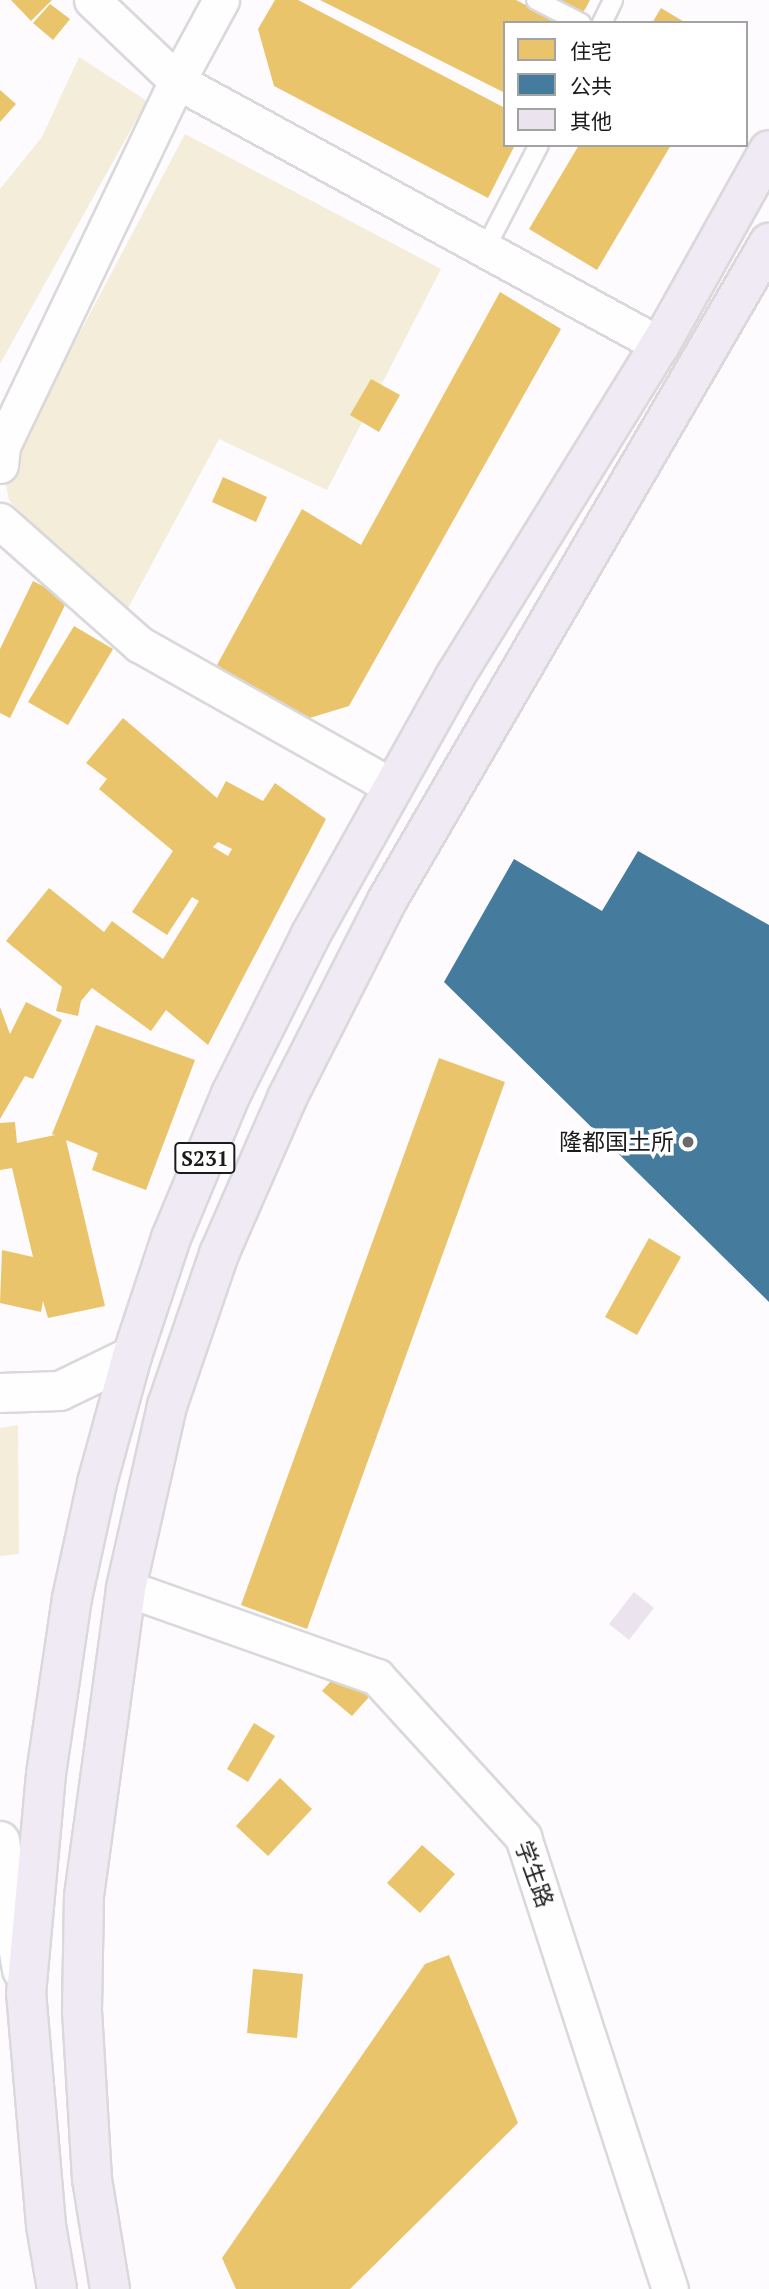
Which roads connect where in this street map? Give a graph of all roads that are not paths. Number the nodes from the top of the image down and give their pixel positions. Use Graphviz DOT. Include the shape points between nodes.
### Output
graph roads {
  1 [pos="92,0"];
  2 [pos="221,0"];
  3 [pos="537,0"];
  4 [pos="613,0"];
  5 [pos="576,21"];
  6 [pos="603,21"];
  7 [pos="177,81"];
  8 [pos="538,147"];
  9 [pos="769,150"];
  10 [pos="769,243"];
  11 [pos="485,249"];
  12 [pos="660,345"];
  13 [pos="0,465"];
  14 [pos="0,522"];
  15 [pos="393,787"];
  16 [pos="132,1356"];
  17 [pos="0,1393"];
  18 [pos="126,1588"];
  19 [pos="0,1841"];
  20 [pos="16,1978"];
  21 [pos="57,2289"];
  22 [pos="110,2289"];
  23 [pos="670,2289"];
  1 -- 7 [label="street"];
  2 -- 7 [label="street"];
  3 -- 5 [label="lane"];
  4 -- 6 [label="lane"];
  7 -- 11 [label="street"];
  7 -- 13 [label="street" via="2,446"];
  8 -- 11 [label="lane"];
  9 -- 12 [label="main road, S231"];
  10 -- 18 [label="main road, S231" via="388,899 287,1098 219,1254 167,1406"];
  11 -- 12 [label="street"];
  12 -- 15 [label="main road, S231" via="454,678"];
  14 -- 15 [label="street" via="139,644"];
  15 -- 16 [label="main road, S231" via="310,936 231,1094 171,1238"];
  16 -- 17 [label="street" via="60,1391"];
  16 -- 20 [label="main road, S231" via="72,1598"];
  18 -- 22 [label="main road, S231" via="83,1896 82,2010 92,2179"];
  18 -- 23 [label="street, 学生路" via="377,1677 523,1837"];
  19 -- 20 [label="street"];
  20 -- 21 [label="main road, S231"];
}
